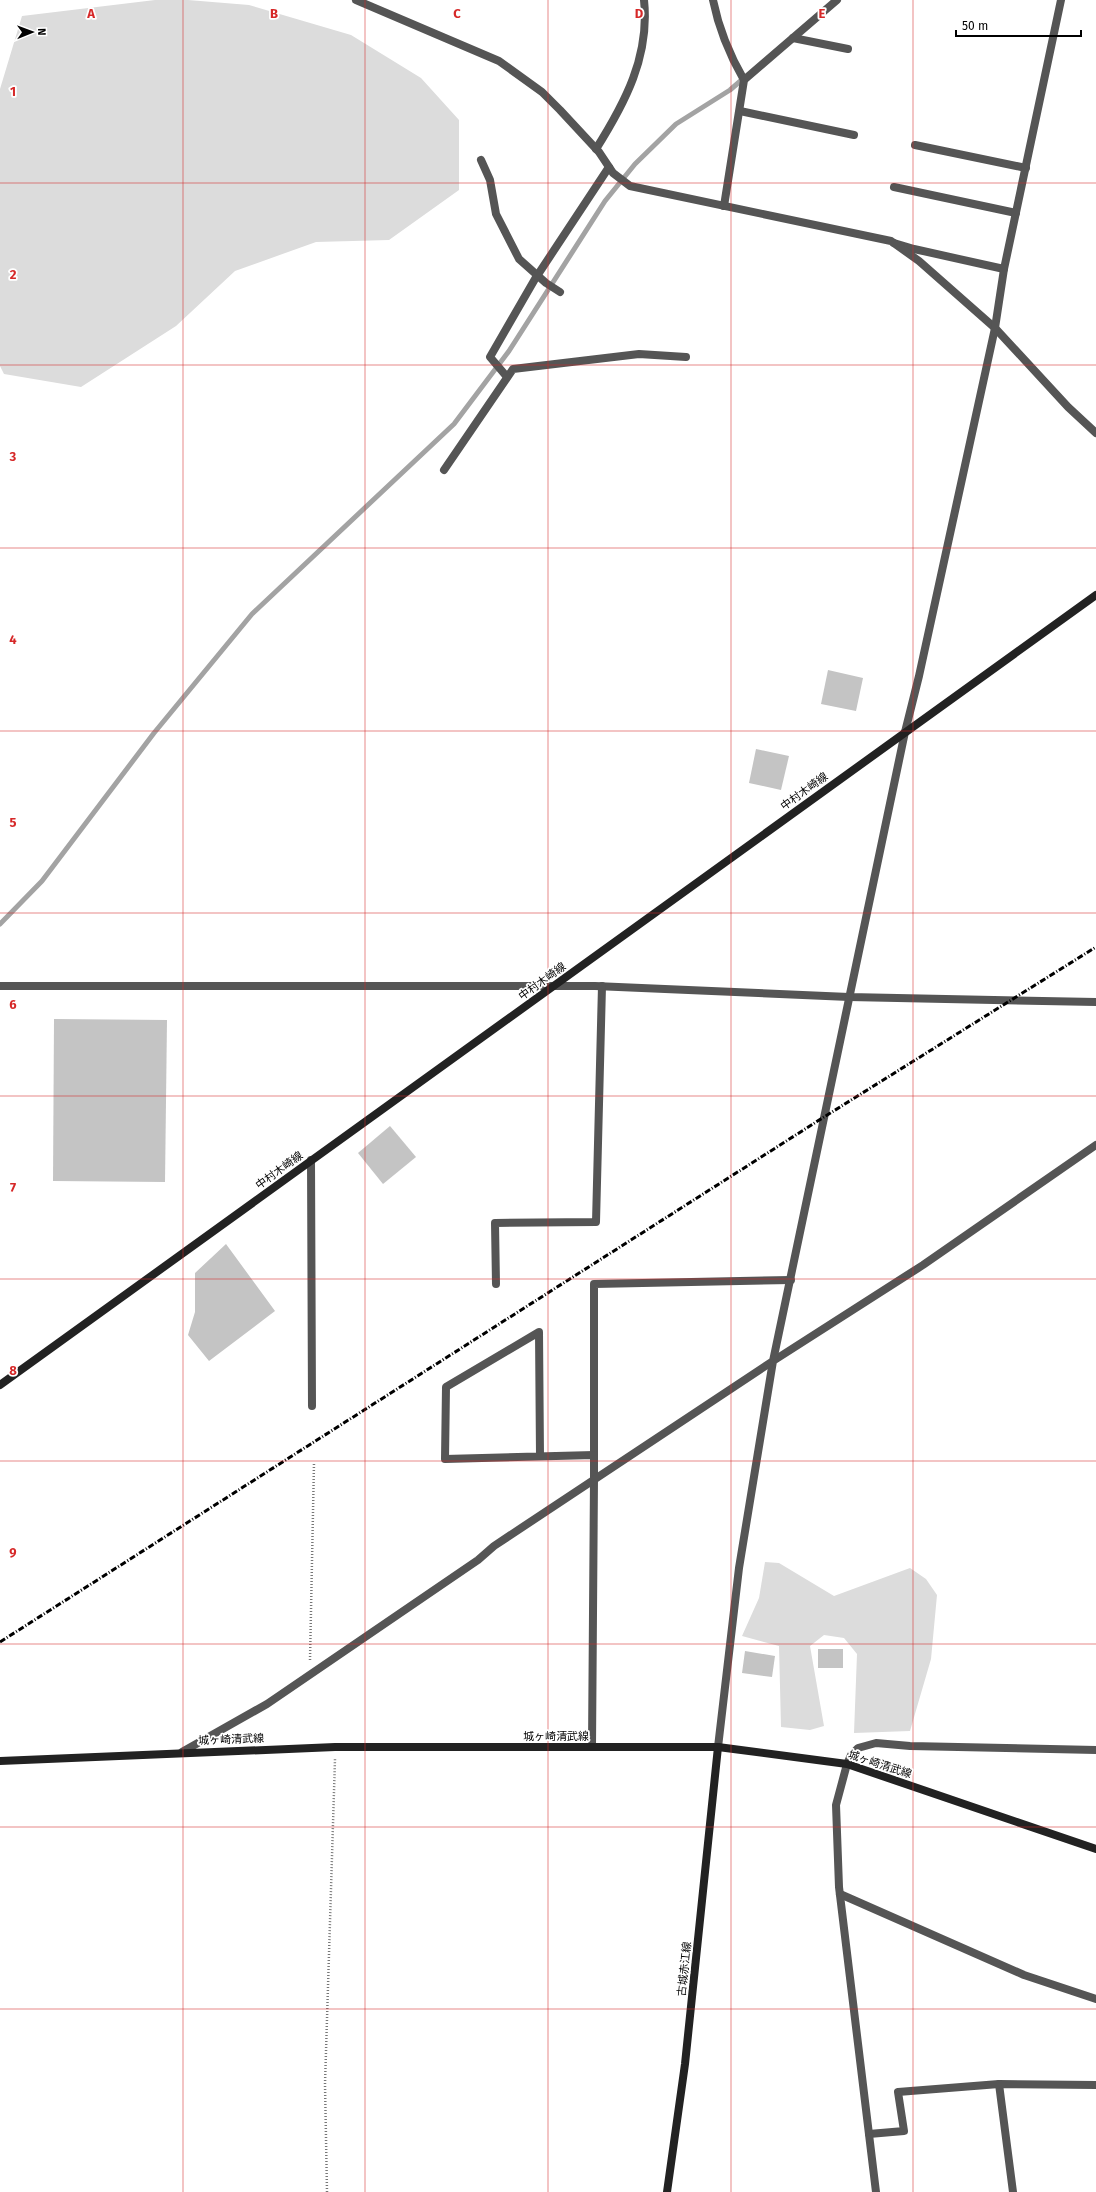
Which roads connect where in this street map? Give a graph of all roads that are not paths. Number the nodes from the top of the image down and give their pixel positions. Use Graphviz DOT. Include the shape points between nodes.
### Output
graph roads {
  1 [pos="356,0"];
  2 [pos="644,0"];
  3 [pos="713,0"];
  4 [pos="837,0"];
  5 [pos="1061,0"];
  6 [pos="793,38"];
  7 [pos="848,49"];
  8 [pos="744,80"];
  9 [pos="740,111"];
  10 [pos="854,135"];
  11 [pos="915,145"];
  12 [pos="596,149"];
  13 [pos="481,160"];
  14 [pos="1026,168"];
  15 [pos="611,170"];
  16 [pos="894,187"];
  17 [pos="724,206"];
  18 [pos="1016,213"];
  19 [pos="890,241"];
  20 [pos="1004,269"];
  21 [pos="538,276"];
  22 [pos="560,292"];
  23 [pos="995,328"];
  24 [pos="686,357"];
  25 [pos="507,377"];
  26 [pos="1096,432"];
  27 [pos="444,470"];
  28 [pos="1096,595"];
  29 [pos="905,732"];
  30 [pos="0,986"];
  31 [pos="554,986"];
  32 [pos="602,986"];
  33 [pos="849,996"];
  34 [pos="1096,1002"];
  35 [pos="1096,1145"];
  36 [pos="311,1160"];
  37 [pos="790,1280"];
  38 [pos="496,1284"];
  39 [pos="772,1361"];
  40 [pos="0,1385"];
  41 [pos="312,1406"];
  42 [pos="594,1455"];
  43 [pos="540,1456"];
  44 [pos="594,1479"];
  45 [pos="592,1747"];
  46 [pos="718,1747"];
  47 [pos="1096,1750"];
  48 [pos="182,1752"];
  49 [pos="0,1761"];
  50 [pos="848,1764"];
  51 [pos="1096,1850"];
  52 [pos="840,1894"];
  53 [pos="1096,1999"];
  54 [pos="999,2084"];
  55 [pos="1096,2085"];
  56 [pos="870,2134"];
  57 [pos="667,2192"];
  58 [pos="876,2192"];
  59 [pos="1013,2192"];
  1 -- 12 [label="street" via="499,61 542,92"];
  2 -- 12 [label="street" via="646,17 643,46 634,79 620,111"];
  3 -- 8 [label="street" via="717,22 729,53"];
  4 -- 6 [label="street"];
  5 -- 14 [label="street"];
  6 -- 7 [label="street"];
  6 -- 8 [label="street"];
  8 -- 9 [label="street"];
  9 -- 10 [label="street"];
  9 -- 17 [label="street"];
  11 -- 14 [label="street"];
  12 -- 15 [label="street"];
  13 -- 21 [label="street" via="490,180 496,214 519,259"];
  14 -- 18 [label="street"];
  15 -- 17 [label="street" via="630,186"];
  15 -- 21 [label="street"];
  16 -- 18 [label="street"];
  17 -- 19 [label="street"];
  18 -- 20 [label="street"];
  19 -- 20 [label="street" via="914,249"];
  19 -- 23 [label="street" via="919,260"];
  20 -- 23 [label="street"];
  21 -- 22 [label="street"];
  21 -- 25 [label="street" via="490,357"];
  23 -- 26 [label="street" via="1068,407"];
  23 -- 29 [label="street" via="920,676"];
  24 -- 25 [label="street" via="639,354 527,366 513,369"];
  25 -- 27 [label="street"];
  28 -- 29 [label="main road, 中村木崎線"];
  29 -- 31 [label="main road, 中村木崎線"];
  29 -- 33 [label="street"];
  30 -- 31 [label="street"];
  31 -- 32 [label="street"];
  31 -- 36 [label="main road, 中村木崎線"];
  32 -- 33 [label="street"];
  32 -- 38 [label="street" via="596,1222 495,1223"];
  33 -- 34 [label="street"];
  33 -- 37 [label="street"];
  35 -- 39 [label="street" via="923,1265"];
  36 -- 40 [label="main road, 中村木崎線"];
  36 -- 41 [label="street"];
  37 -- 39 [label="street"];
  37 -- 42 [label="street" via="594,1284"];
  39 -- 44 [label="street"];
  39 -- 46 [label="street" via="739,1568"];
  42 -- 43 [label="street"];
  42 -- 44 [label="street"];
  43 -- 43 [label="street" via="445,1459 446,1387 539,1332"];
  44 -- 45 [label="street"];
  44 -- 48 [label="street" via="267,1704"];
  45 -- 46 [label="main road, 城ヶ崎清武線"];
  45 -- 48 [label="main road, 城ヶ崎清武線" via="335,1747"];
  46 -- 50 [label="main road, 城ヶ崎清武線"];
  46 -- 57 [label="main road, 古城赤江線" via="686,2064"];
  47 -- 50 [label="street" via="876,1743 858,1748 851,1755"];
  48 -- 49 [label="main road, 城ヶ崎清武線"];
  50 -- 51 [label="main road, 城ヶ崎清武線"];
  50 -- 52 [label="street" via="836,1805"];
  52 -- 53 [label="street" via="1024,1975"];
  52 -- 56 [label="street"];
  54 -- 55 [label="street"];
  54 -- 56 [label="street" via="898,2092 904,2131"];
  54 -- 59 [label="street"];
  56 -- 58 [label="street"];
}
